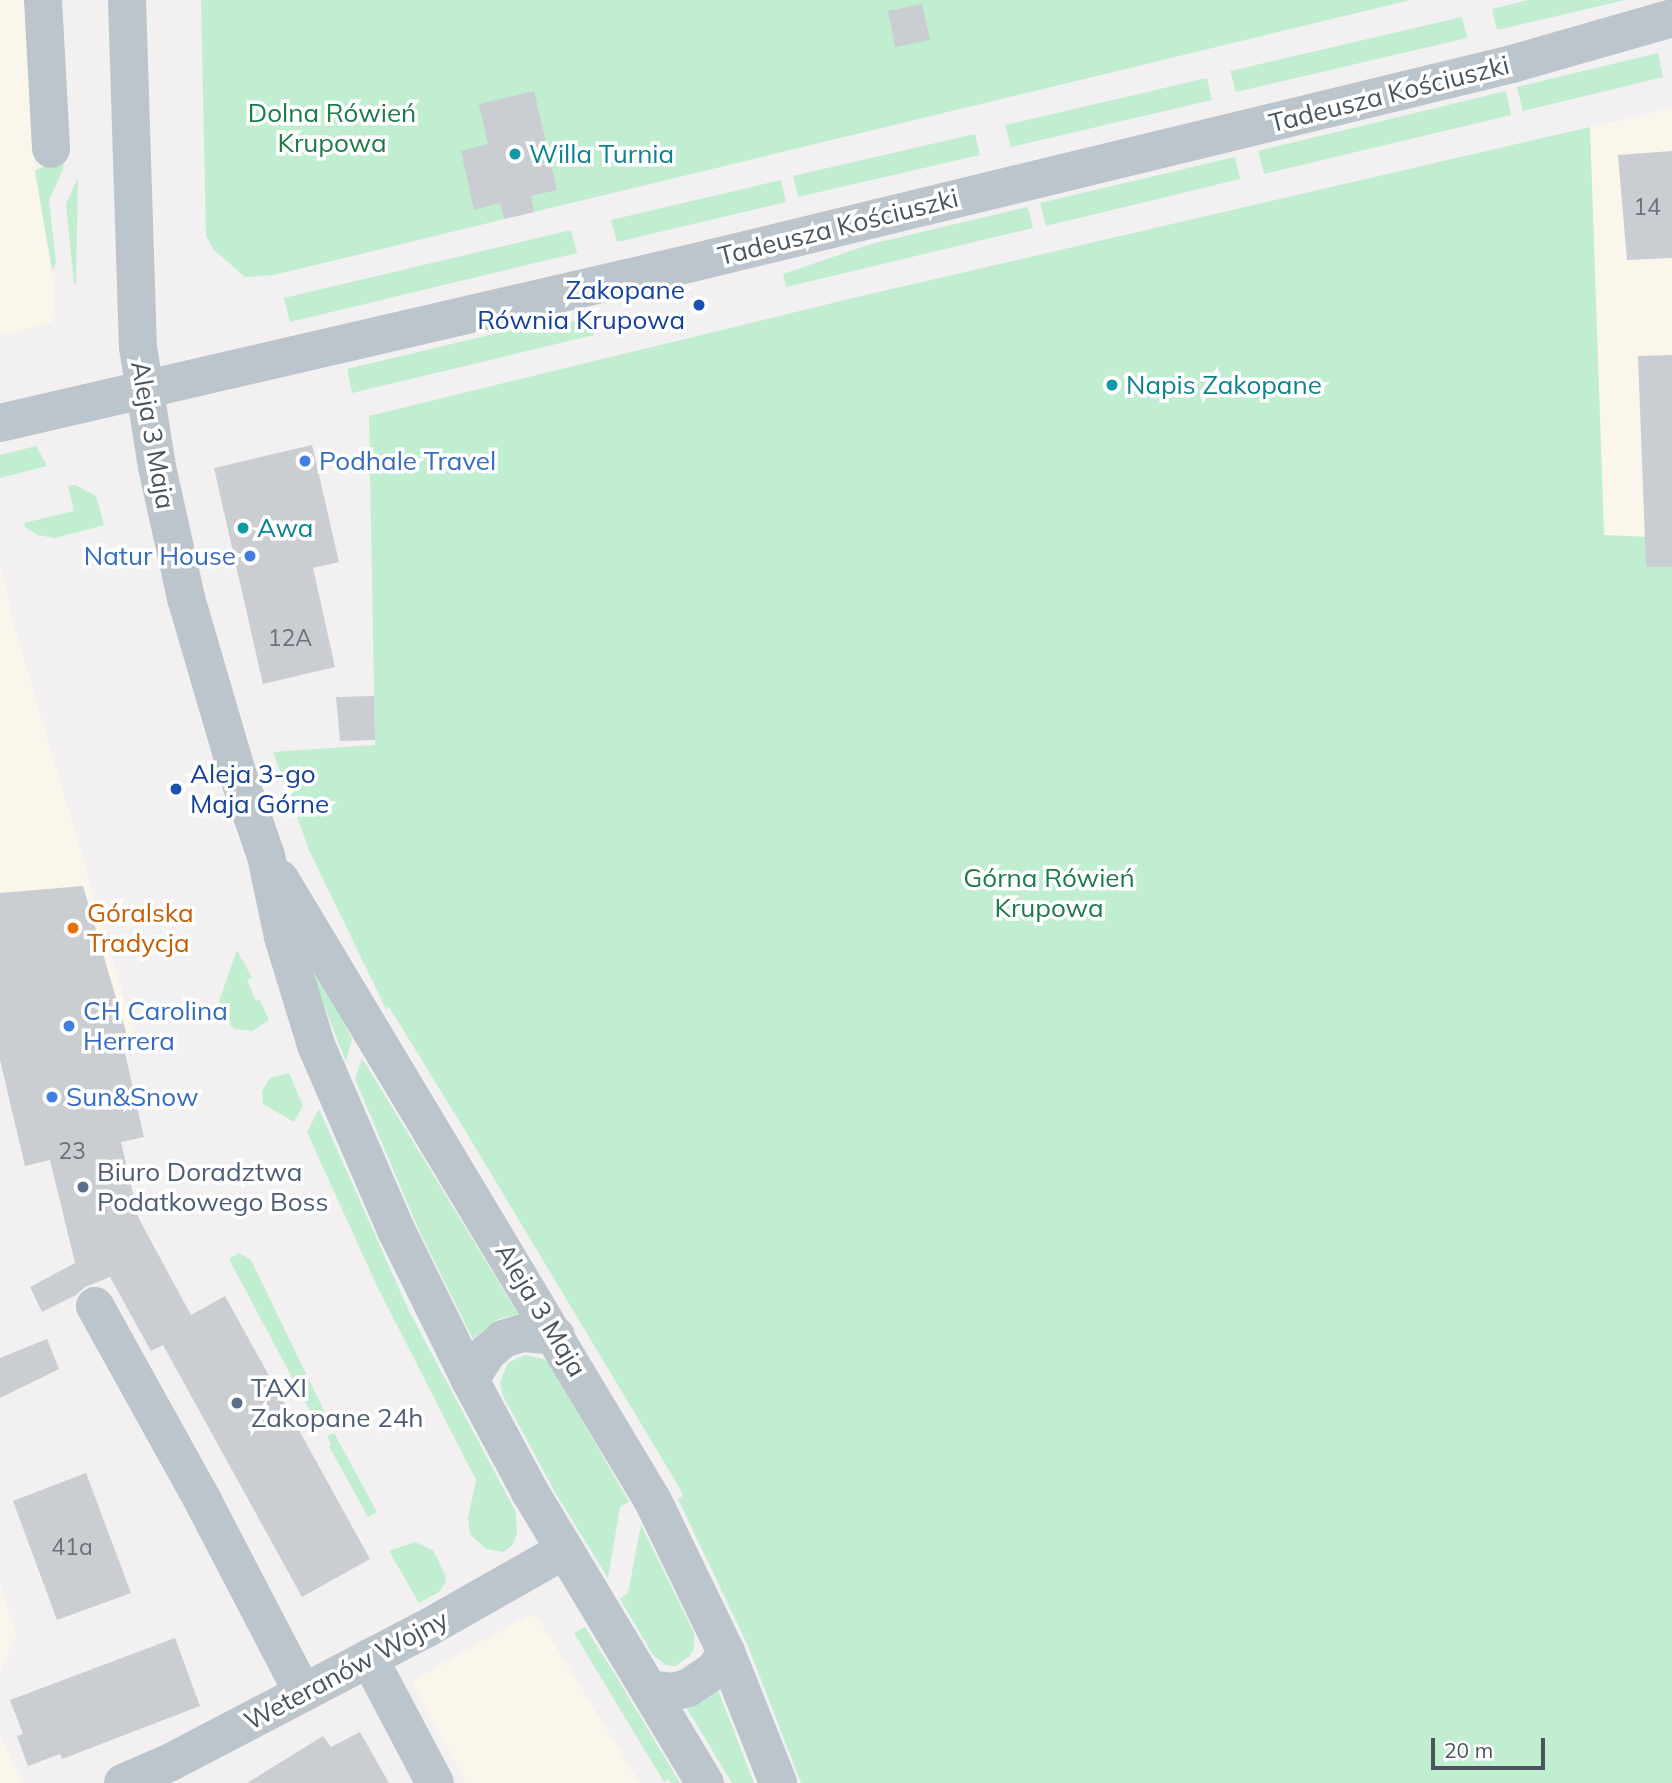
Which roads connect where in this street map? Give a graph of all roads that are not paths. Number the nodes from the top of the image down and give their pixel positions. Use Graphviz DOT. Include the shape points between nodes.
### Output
graph roads {
  1 [pos="43,0"];
  2 [pos="127,0"];
  3 [pos="1672,18"];
  4 [pos="51,149"];
  5 [pos="144,391"];
  6 [pos="0,423"];
  7 [pos="266,856"];
  8 [pos="95,1306"];
  9 [pos="556,1336"];
  10 [pos="470,1380"];
  11 [pos="565,1550"];
  12 [pos="726,1652"];
  13 [pos="369,1658"];
  14 [pos="649,1689"];
  15 [pos="303,1693"];
  16 [pos="124,1783"];
  17 [pos="435,1783"];
  18 [pos="705,1783"];
  19 [pos="778,1783"];
  1 -- 4 [label="street"];
  2 -- 5 [label="street, Aleja 3 Maja" via="135,298"];
  3 -- 5 [label="street, Tadeusza Kościuszki" via="1499,67"];
  5 -- 6 [label="street, Tadeusza Kościuszki"];
  5 -- 7 [label="street, Aleja 3 Maja" via="186,598"];
  7 -- 9 [label="street, Aleja 3 Maja"];
  7 -- 10 [label="street, Aleja 3 Maja" via="316,1045 396,1230"];
  8 -- 15 [label="street"];
  9 -- 10 [label="street" via="523,1333 503,1339 486,1353"];
  9 -- 12 [label="street, Aleja 3 Maja" via="653,1501"];
  10 -- 11 [label="street, Aleja 3 Maja"];
  11 -- 13 [label="street, Weteranów Wojny"];
  11 -- 14 [label="street, Aleja 3 Maja"];
  12 -- 14 [label="street" via="715,1670 688,1688 671,1692"];
  12 -- 19 [label="street, Aleja 3 Maja"];
  13 -- 15 [label="street, Weteranów Wojny"];
  13 -- 17 [label="street"];
  14 -- 18 [label="street, Aleja 3 Maja"];
  15 -- 16 [label="street, Weteranów Wojny"];
}
